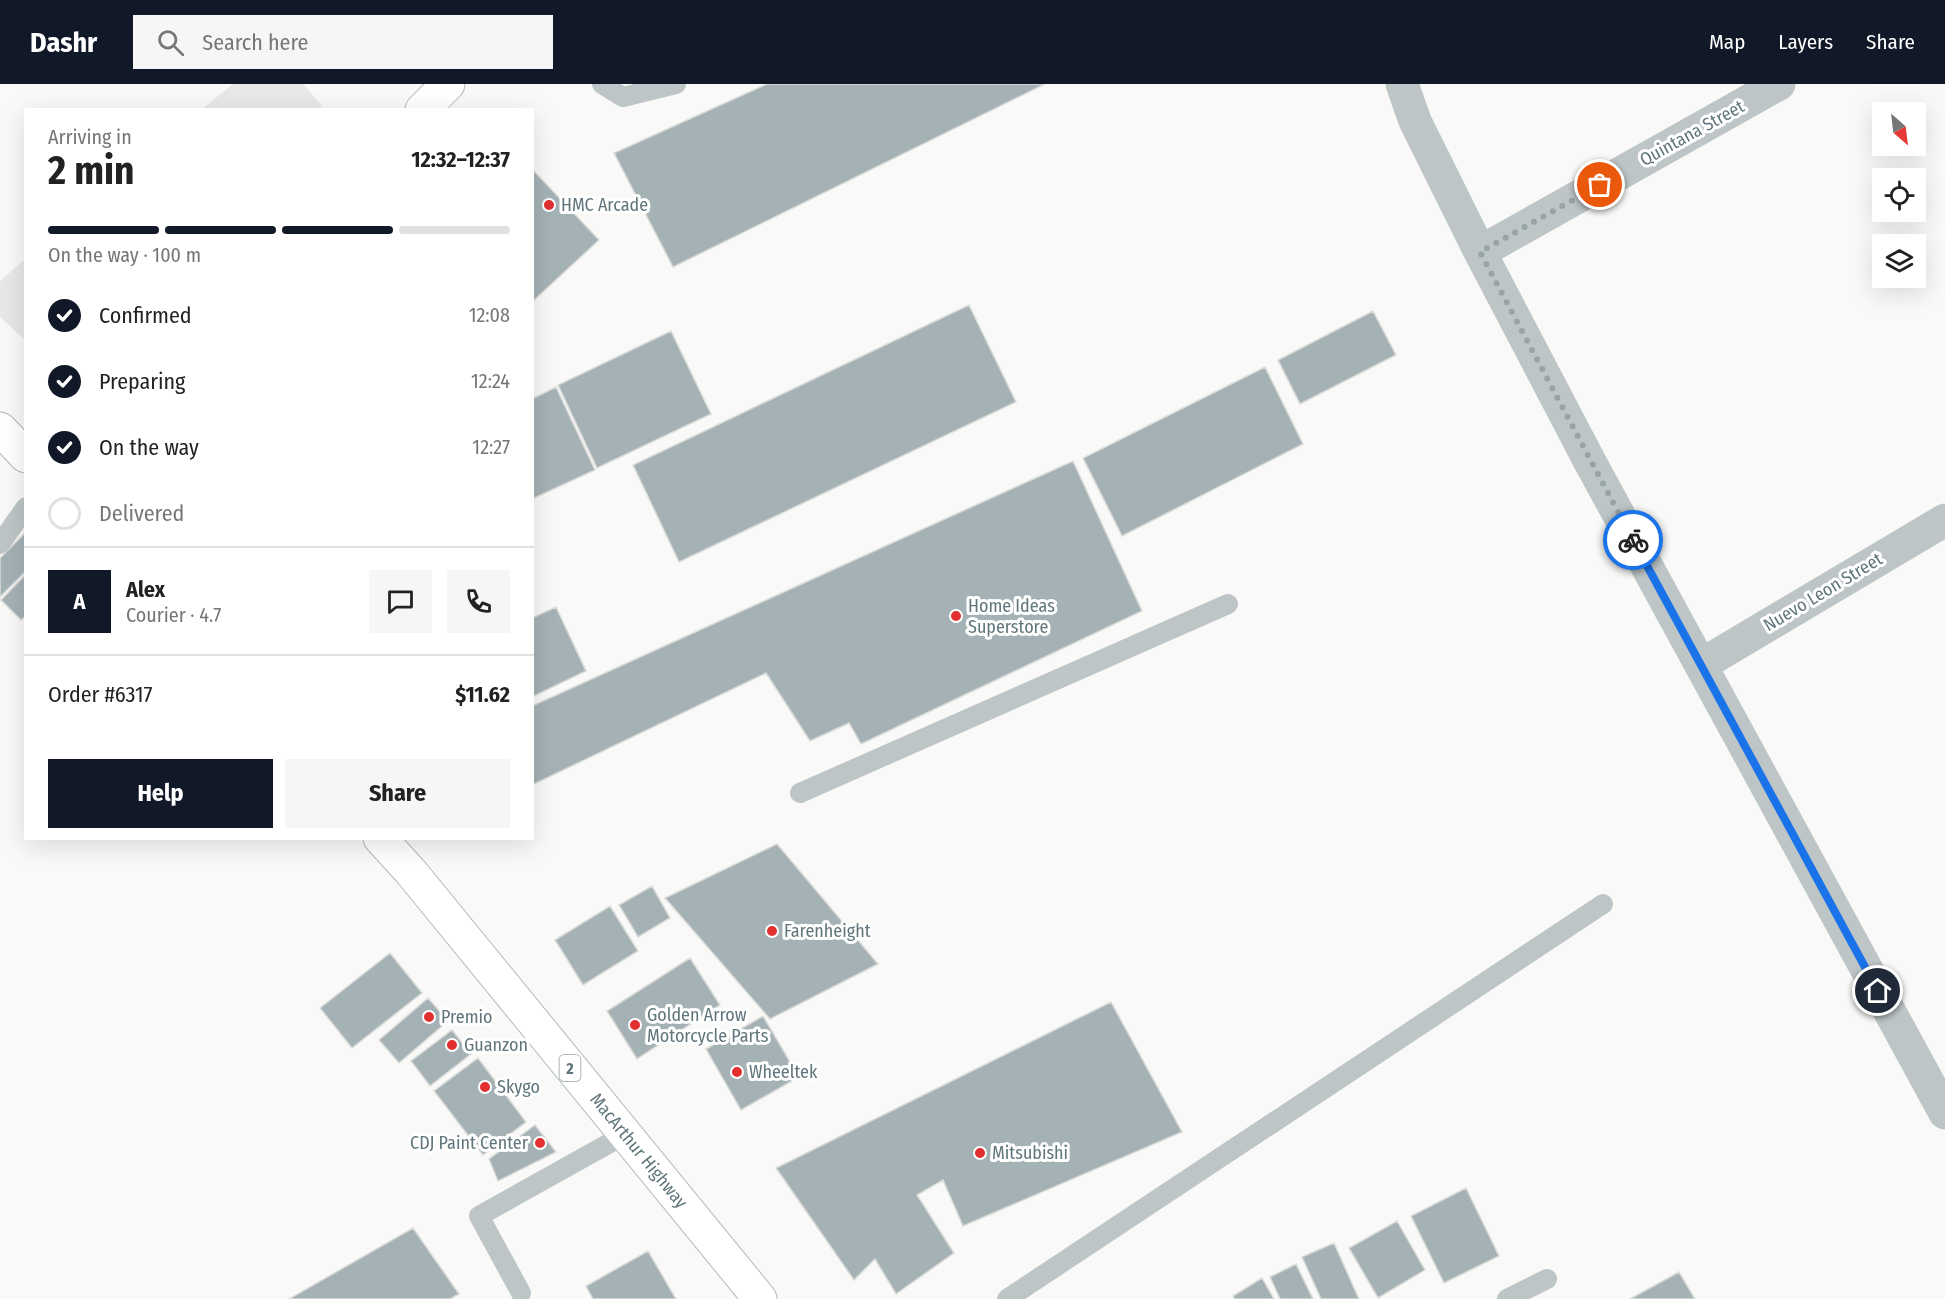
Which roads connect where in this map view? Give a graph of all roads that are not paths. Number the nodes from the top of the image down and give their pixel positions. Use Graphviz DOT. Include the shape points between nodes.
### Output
graph roads {
  1 [pos="448,84"];
  2 [pos="602,84"];
  3 [pos="676,84"];
  4 [pos="1402,84"];
  5 [pos="1779,84"];
  6 [pos="424,108"];
  7 [pos="1480,252"];
  8 [pos="0,429"];
  9 [pos="24,454"];
  10 [pos="24,510"];
  11 [pos="1945,520"];
  12 [pos="0,544"];
  13 [pos="1228,604"];
  14 [pos="1701,665"];
  15 [pos="800,793"];
  16 [pos="382,840"];
  17 [pos="1603,904"];
  18 [pos="1945,1113"];
  19 [pos="624,1135"];
  20 [pos="1547,1278"];
  21 [pos="521,1293"];
  22 [pos="760,1299"];
  23 [pos="1007,1299"];
  24 [pos="1507,1299"];
  1 -- 6 [label="main road"];
  2 -- 3 [label="lane" via="623,97"];
  4 -- 7 [label="street" via="1415,121"];
  5 -- 7 [label="street, Quintana Street"];
  7 -- 14 [label="street"];
  8 -- 9 [label="main road"];
  10 -- 12 [label="lane"];
  11 -- 14 [label="street, Nuevo Leon Street"];
  13 -- 15 [label="lane"];
  14 -- 18 [label="street"];
  16 -- 19 [label="main road, MacArthur Highway / 2"];
  17 -- 23 [label="lane"];
  19 -- 21 [label="lane" via="479,1216"];
  19 -- 22 [label="main road, MacArthur Highway / 2"];
  20 -- 24 [label="lane"];
}
